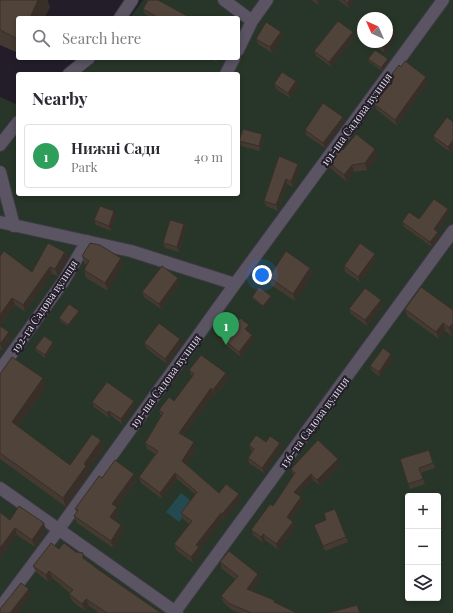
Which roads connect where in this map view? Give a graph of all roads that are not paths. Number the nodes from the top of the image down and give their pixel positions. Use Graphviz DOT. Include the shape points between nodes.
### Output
graph roads {
  1 [pos="132,0"];
  2 [pos="224,0"];
  3 [pos="267,0"];
  4 [pos="443,0"];
  5 [pos="121,16"];
  6 [pos="252,21"];
  7 [pos="240,46"];
  8 [pos="86,60"];
  9 [pos="233,60"];
  10 [pos="72,72"];
  11 [pos="227,72"];
  12 [pos="16,125"];
  13 [pos="0,145"];
  14 [pos="0,172"];
  15 [pos="0,222"];
  16 [pos="14,226"];
  17 [pos="452,234"];
  18 [pos="87,241"];
  19 [pos="235,284"];
  20 [pos="0,370"];
  21 [pos="0,488"];
  22 [pos="59,529"];
  23 [pos="0,608"];
  24 [pos="175,613"];
  1 -- 5 [label="street"];
  2 -- 6 [label="street"];
  3 -- 6 [label="street"];
  4 -- 19 [label="street, 191-ша Садова вулиця"];
  6 -- 7 [label="street"];
  8 -- 10 [label="street"];
  9 -- 11 [label="street"];
  12 -- 13 [label="street"];
  14 -- 16 [label="street"];
  15 -- 16 [label="street"];
  16 -- 18 [label="street"];
  17 -- 24 [label="street, 136-та Садова вулиця"];
  18 -- 19 [label="street" via="131,251"];
  18 -- 20 [label="street, 192-га Садова вулиця" via="63,282"];
  19 -- 22 [label="street, 191-ша Садова вулиця"];
  21 -- 22 [label="street"];
  22 -- 23 [label="street, 191-ша Садова вулиця"];
  22 -- 24 [label="street"];
}
